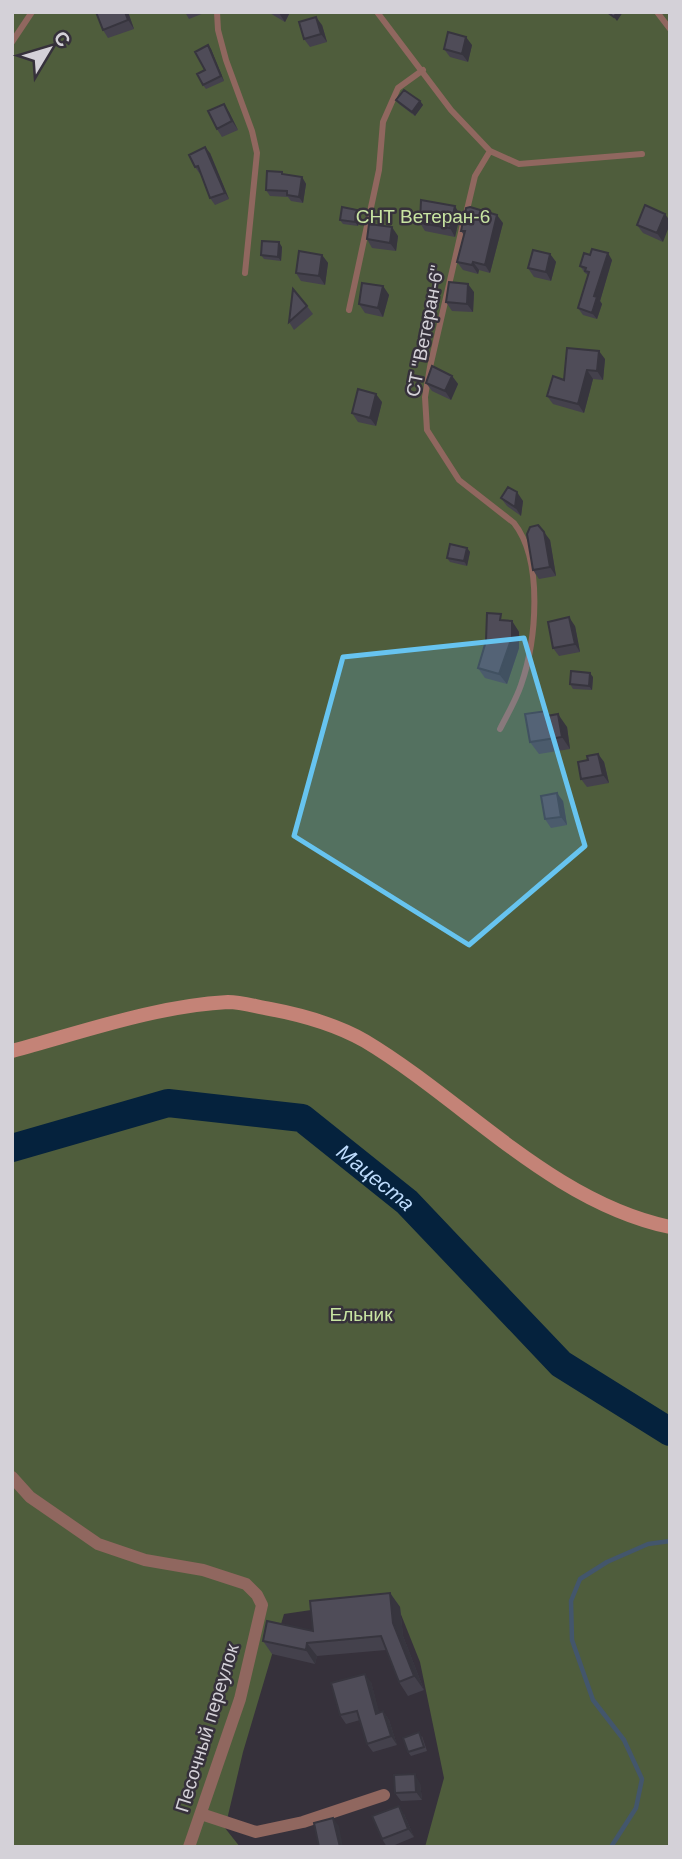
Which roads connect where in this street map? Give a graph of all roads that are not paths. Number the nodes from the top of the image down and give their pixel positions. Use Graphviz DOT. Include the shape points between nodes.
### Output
graph roads {
  1 [pos="32,12"];
  2 [pos="217,12"];
  3 [pos="377,12"];
  4 [pos="657,12"];
  5 [pos="670,29"];
  6 [pos="12,42"];
  7 [pos="423,70"];
  8 [pos="490,150"];
  9 [pos="642,154"];
  10 [pos="245,273"];
  11 [pos="349,310"];
  12 [pos="500,729"];
  13 [pos="12,1051"];
  14 [pos="670,1227"];
  15 [pos="12,1477"];
  16 [pos="384,1795"];
  17 [pos="201,1814"];
  18 [pos="189,1847"];
  1 -- 6 [label="lane"];
  2 -- 10 [label="lane" via="226,60 257,153"];
  3 -- 7 [label="lane"];
  4 -- 5 [label="lane"];
  7 -- 8 [label="lane" via="451,110"];
  7 -- 11 [label="lane" via="398,88 383,122 379,170"];
  8 -- 9 [label="lane" via="519,164"];
  8 -- 12 [label="lane, СТ \"Ветеран-6\"" via="475,176 425,397 428,430 446,460 459,480 522,532 532,567 534,611 529,654 521,685"];
  13 -- 14 [label="street" via="160,1011 231,1002 301,1015 363,1040 428,1083 512,1149 602,1205"];
  15 -- 17 [label="street, Песочный переулок" via="30,1497 98,1544 145,1560 203,1570 246,1584 257,1595 262,1605 240,1699"];
  16 -- 17 [label="street" via="256,1832"];
  17 -- 18 [label="street, Песочный переулок"];
}
